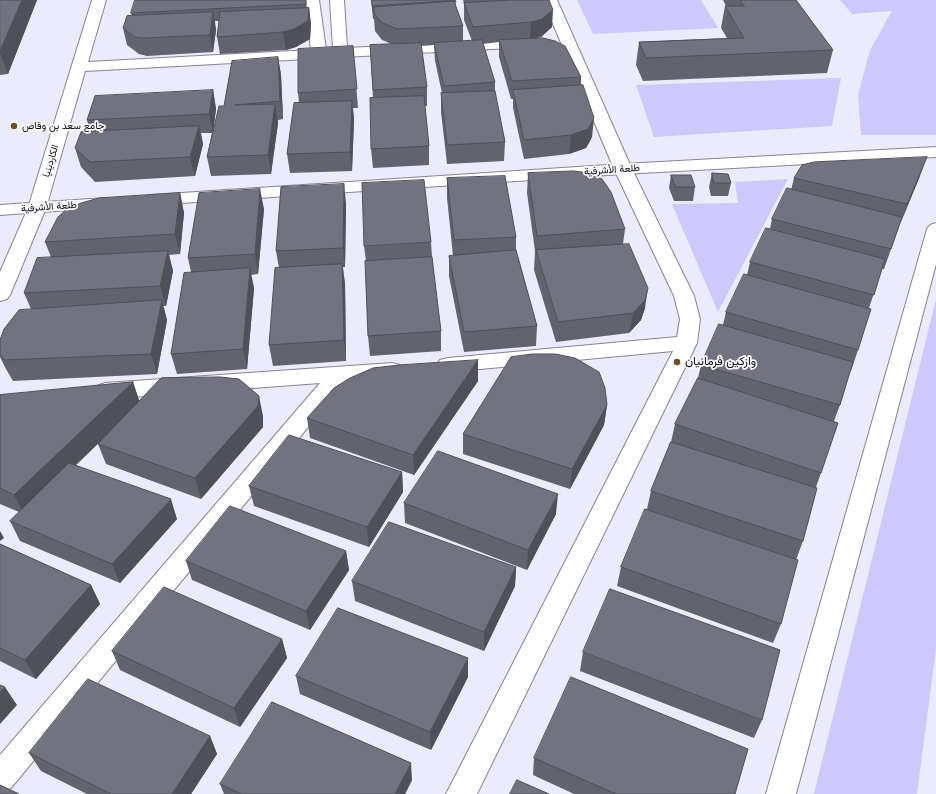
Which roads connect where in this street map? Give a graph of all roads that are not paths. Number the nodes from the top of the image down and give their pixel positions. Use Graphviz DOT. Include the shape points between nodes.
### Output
graph roads {
  1 [pos="99,0"];
  2 [pos="312,0"];
  3 [pos="337,0"];
  4 [pos="550,0"];
  5 [pos="568,41"];
  6 [pos="340,53"];
  7 [pos="319,55"];
  8 [pos="79,67"];
  9 [pos="936,152"];
  10 [pos="623,169"];
  11 [pos="37,208"];
  12 [pos="0,210"];
  13 [pos="936,229"];
  14 [pos="0,295"];
  15 [pos="686,343"];
  16 [pos="338,375"];
  17 [pos="87,392"];
  18 [pos="0,778"];
  19 [pos="461,794"];
  20 [pos="781,794"];
  1 -- 8 [label="street, الكاردينيا"];
  2 -- 7 [label="street"];
  3 -- 6 [label="street"];
  4 -- 5 [label="street"];
  5 -- 6 [label="street"];
  5 -- 10 [label="street"];
  6 -- 7 [label="street"];
  7 -- 8 [label="street"];
  8 -- 11 [label="street, الكاردينيا"];
  9 -- 10 [label="street, طلعة الأشرفية"];
  10 -- 11 [label="street, طلعة الأشرفية"];
  10 -- 15 [label="street" via="684,296 690,319"];
  11 -- 12 [label="street, طلعة الأشرفية"];
  11 -- 14 [label="street, الكاردينيا"];
  13 -- 20 [label="street"];
  15 -- 16 [label="street"];
  15 -- 19 [label="street" via="674,372"];
  16 -- 17 [label="street"];
  16 -- 18 [label="street"];
}
